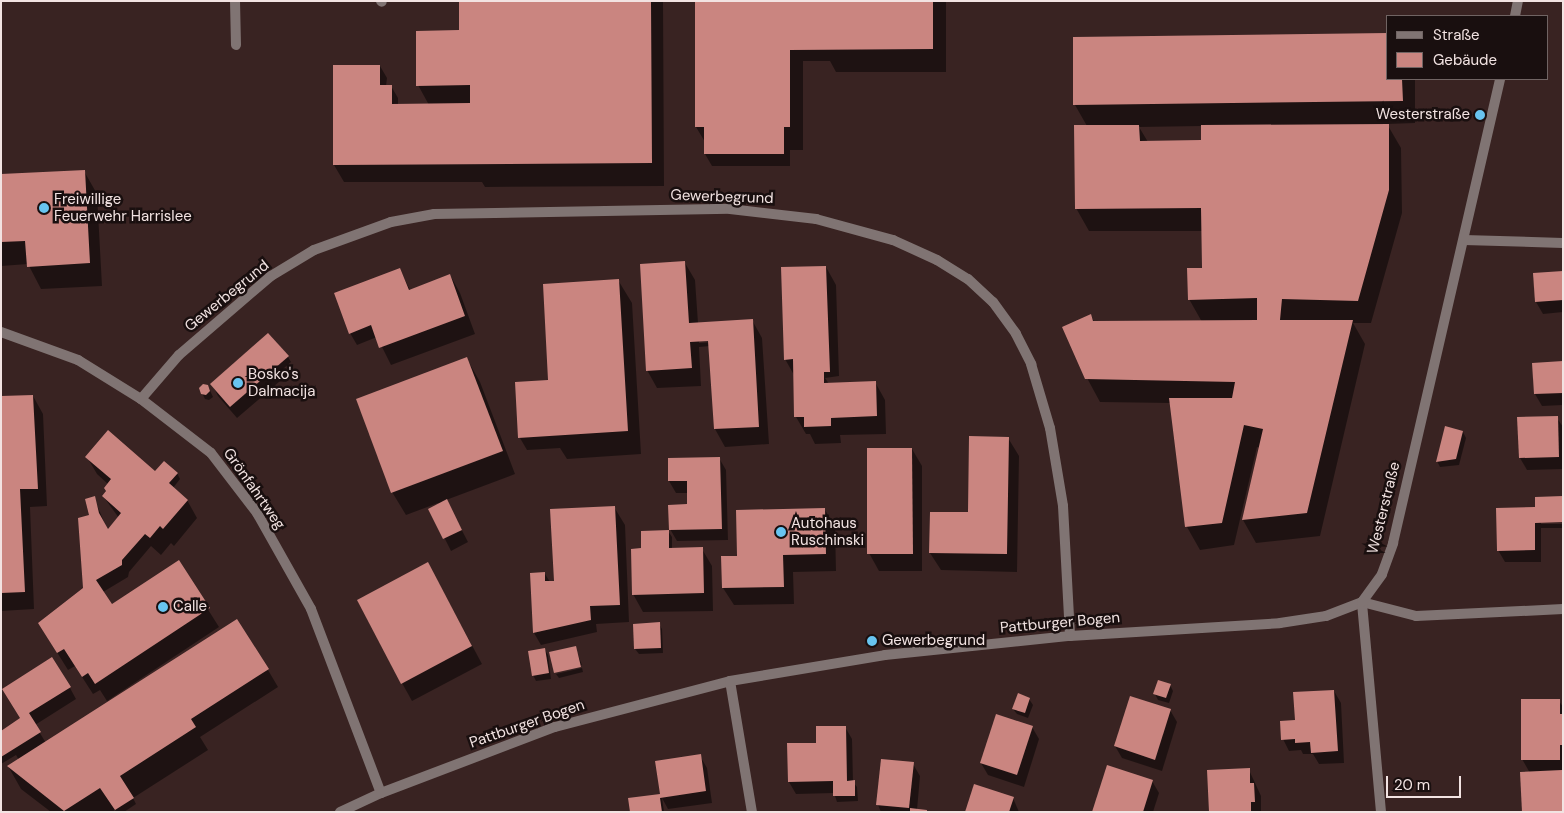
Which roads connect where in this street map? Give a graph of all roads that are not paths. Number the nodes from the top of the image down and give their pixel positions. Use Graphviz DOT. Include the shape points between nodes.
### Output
graph roads {
  1 [pos="235,1"];
  2 [pos="1518,1"];
  3 [pos="1515,15"];
  4 [pos="236,45"];
  5 [pos="1500,80"];
  6 [pos="1464,240"];
  7 [pos="1563,243"];
  8 [pos="1,332"];
  9 [pos="141,399"];
  10 [pos="1362,602"];
  11 [pos="1563,609"];
  12 [pos="1070,636"];
  13 [pos="730,682"];
  14 [pos="381,793"];
  15 [pos="340,812"];
  16 [pos="752,812"];
  17 [pos="1381,812"];
  1 -- 4 [label="street"];
  2 -- 3 [label="street"];
  5 -- 6 [label="street, Westerstraße"];
  6 -- 7 [label="street"];
  6 -- 10 [label="street, Westerstraße" via="1393,543 1382,574"];
  8 -- 9 [label="street, Grönfahrtweg" via="78,360"];
  9 -- 12 [label="street, Gewerbegrund" via="179,355 271,276 314,250 391,222 434,214 730,209 816,219 893,240 937,260 968,279 993,302 1016,334 1031,364 1050,428 1063,506"];
  9 -- 14 [label="street, Grönfahrtweg" via="211,453 257,513 311,609"];
  10 -- 11 [label="street" via="1416,616"];
  10 -- 12 [label="street, Pattburger Bogen" via="1326,616 1280,623"];
  10 -- 17 [label="street"];
  12 -- 13 [label="street, Pattburger Bogen" via="885,655"];
  13 -- 14 [label="street, Pattburger Bogen" via="555,727"];
  13 -- 16 [label="street"];
  14 -- 15 [label="street, Pattburger Bogen"];
}
